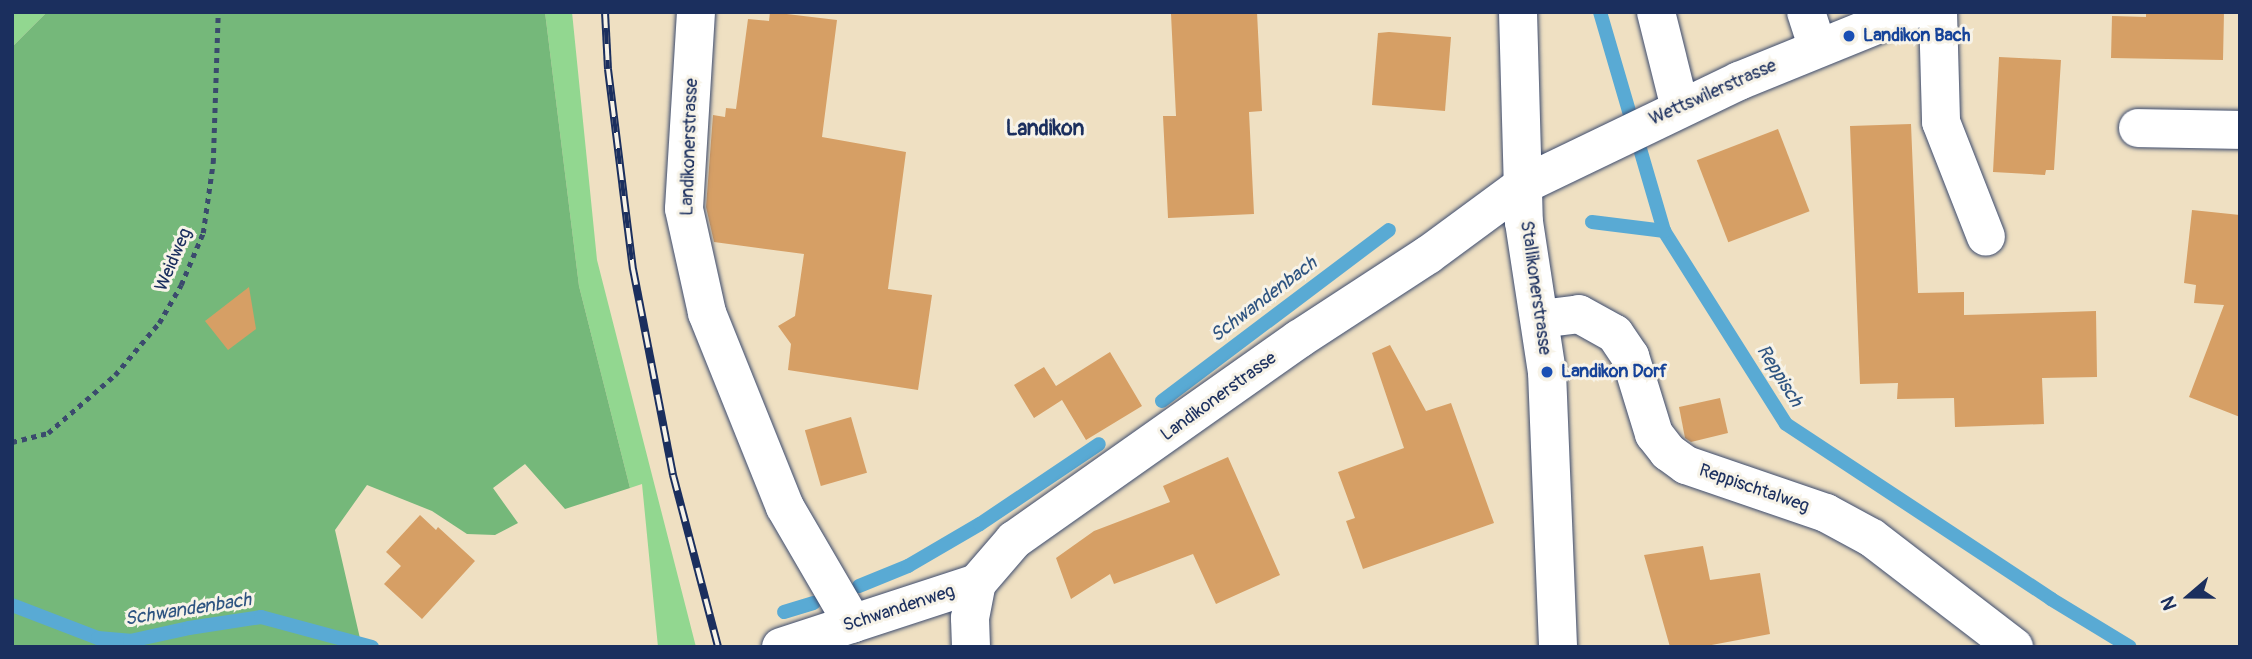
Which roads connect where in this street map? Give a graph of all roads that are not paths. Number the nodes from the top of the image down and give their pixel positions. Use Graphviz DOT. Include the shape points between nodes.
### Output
graph roads {
  1 [pos="696,12"];
  2 [pos="1518,12"];
  3 [pos="1656,12"];
  4 [pos="1807,12"];
  5 [pos="1909,12"];
  6 [pos="1938,12"];
  7 [pos="1828,34"];
  8 [pos="1673,111"];
  9 [pos="2138,128"];
  10 [pos="2240,130"];
  11 [pos="1523,186"];
  12 [pos="1986,237"];
  13 [pos="1540,319"];
  14 [pos="978,583"];
  15 [pos="853,624"];
  16 [pos="780,647"];
  17 [pos="971,647"];
  18 [pos="1558,647"];
  19 [pos="2014,647"];
  1 -- 15 [label="street, Landikonerstrasse" via="684,209 707,313 785,507"];
  2 -- 11 [label="street, Stallikonerstrasse"];
  3 -- 8 [label="street"];
  4 -- 7 [label="street"];
  5 -- 7 [label="street, Wettswilerstrasse"];
  6 -- 12 [label="street" via="1941,122"];
  7 -- 8 [label="street, Wettswilerstrasse"];
  8 -- 11 [label="street, Wettswilerstrasse"];
  9 -- 10 [label="street"];
  11 -- 13 [label="street, Stallikonerstrasse" via="1529,271"];
  11 -- 14 [label="street, Landikonerstrasse" via="1014,540"];
  13 -- 18 [label="street, Stallikonerstrasse" via="1547,372"];
  13 -- 19 [label="street, Reppischtalweg" via="1579,314 1615,334 1630,356 1654,434 1686,465 1826,513 1860,532"];
  14 -- 15 [label="street, Schwandenweg"];
  14 -- 17 [label="street, Landikonerstrasse" via="970,618"];
  15 -- 16 [label="street, Schwandenweg"];
}
